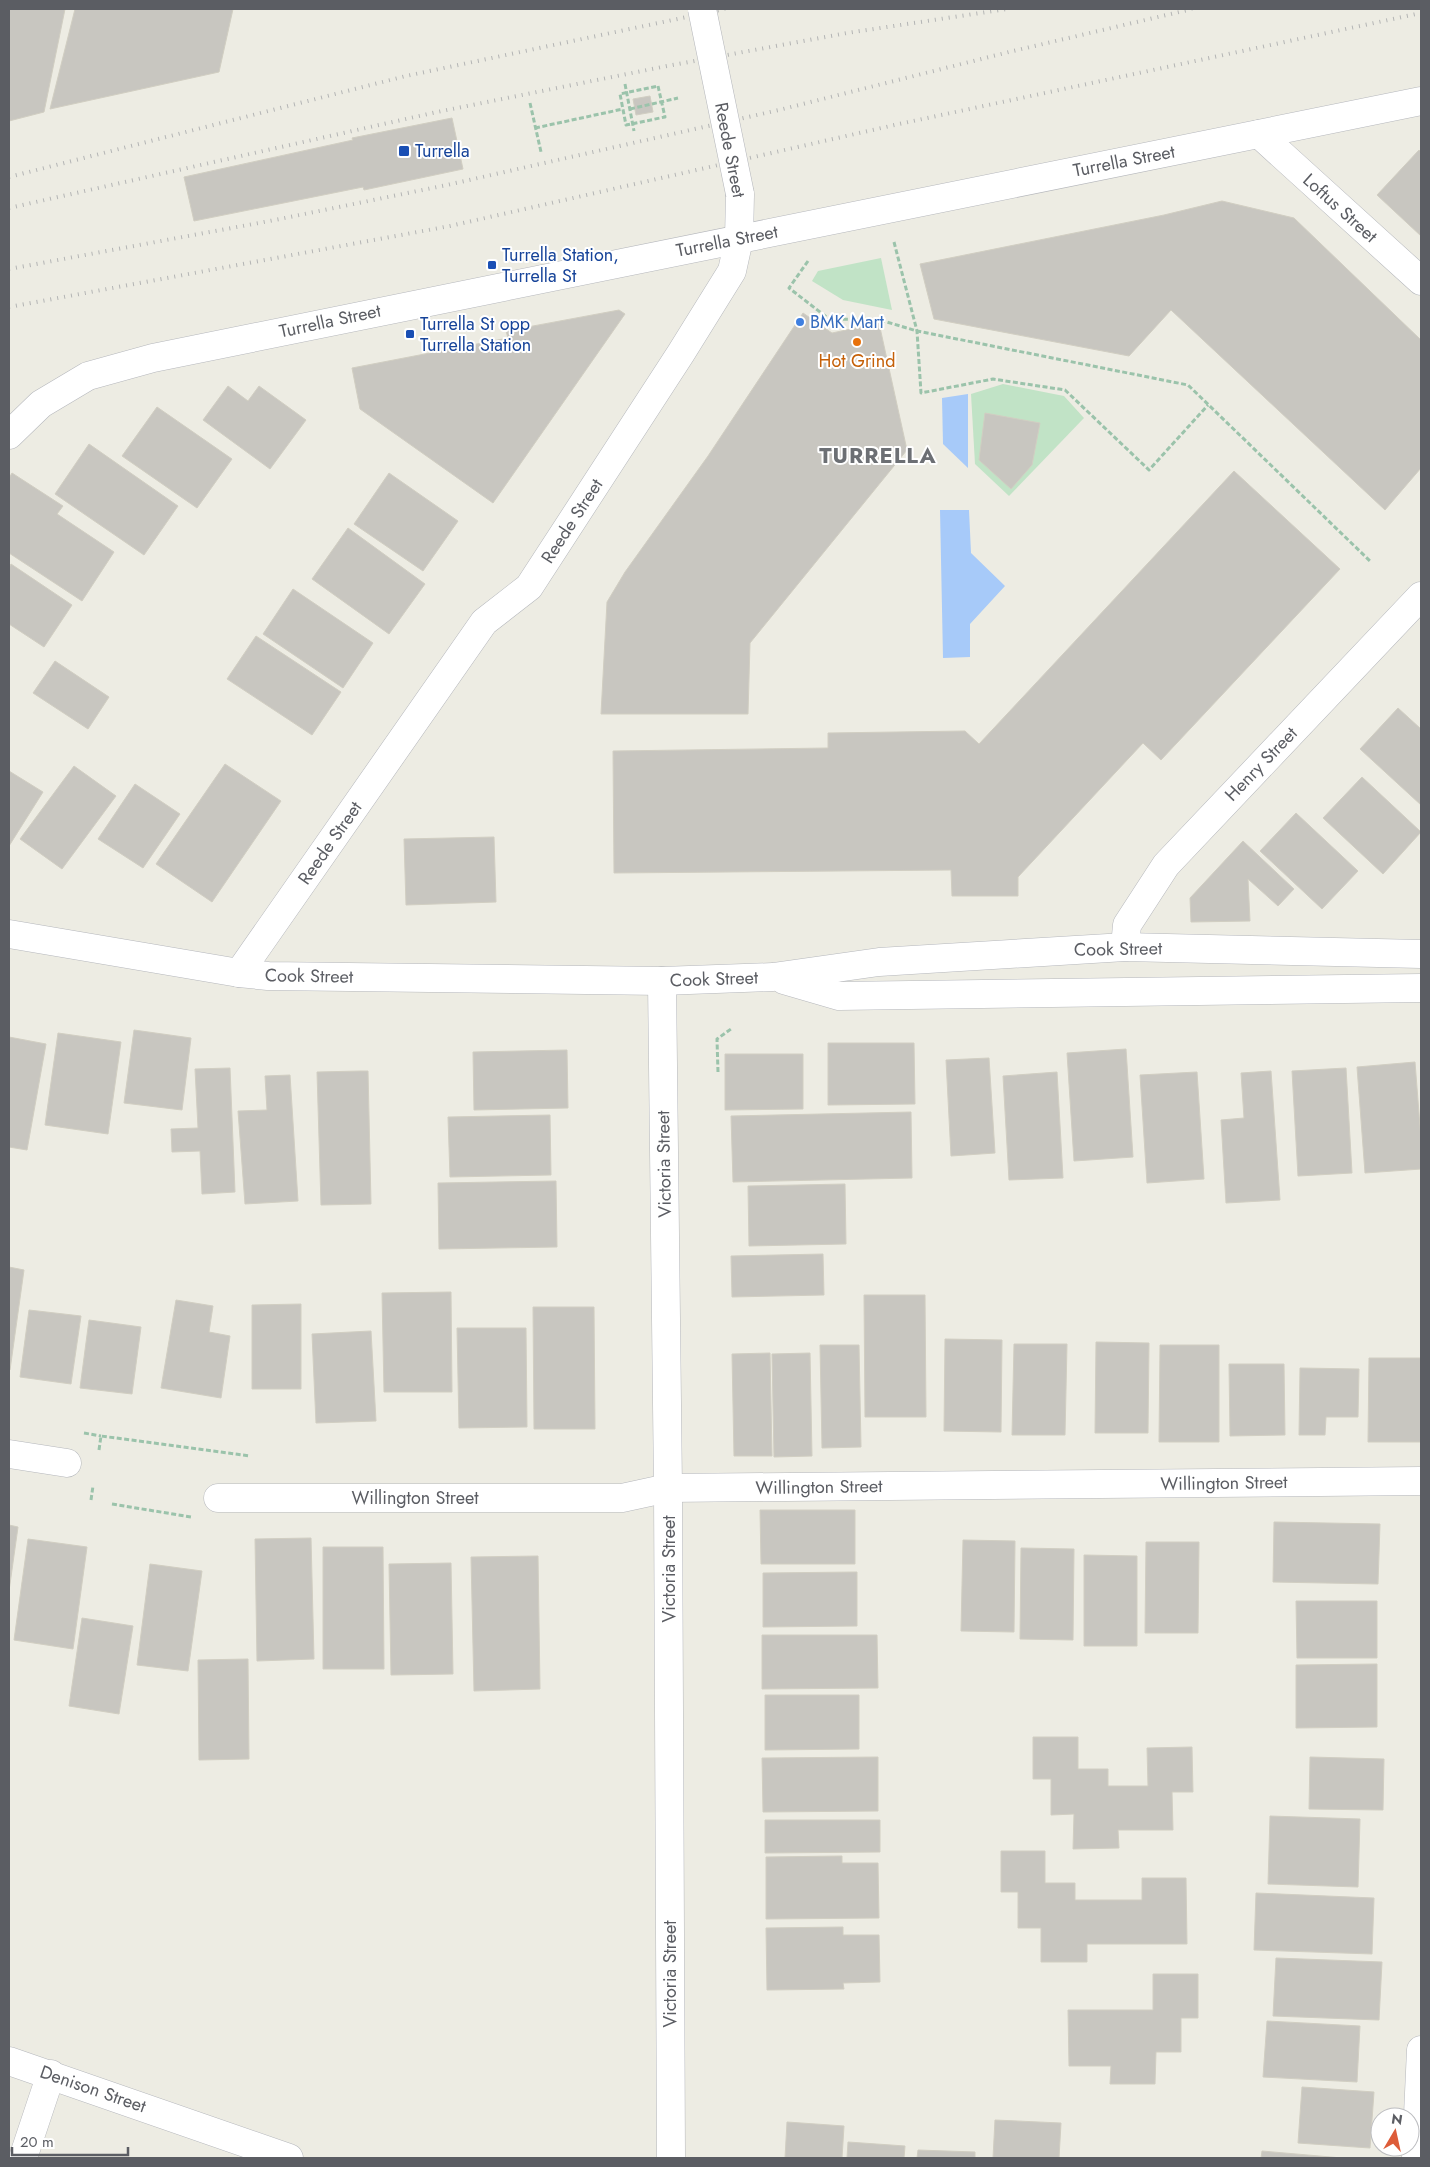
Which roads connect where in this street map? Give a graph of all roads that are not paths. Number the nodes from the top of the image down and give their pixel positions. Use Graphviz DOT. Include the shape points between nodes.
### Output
graph roads {
  1 [pos="702,9"];
  2 [pos="1421,101"];
  3 [pos="1259,134"];
  4 [pos="739,239"];
  5 [pos="1421,281"];
  6 [pos="9,435"];
  7 [pos="1421,596"];
  8 [pos="9,934"];
  9 [pos="1126,947"];
  10 [pos="1421,954"];
  11 [pos="239,973"];
  12 [pos="773,977"];
  13 [pos="662,981"];
  14 [pos="1421,988"];
  15 [pos="9,1454"];
  16 [pos="67,1463"];
  17 [pos="1421,1481"];
  18 [pos="668,1488"];
  19 [pos="218,1498"];
  20 [pos="1421,2050"];
  21 [pos="9,2061"];
  22 [pos="51,2074"];
  23 [pos="22,2158"];
  24 [pos="289,2158"];
  25 [pos="671,2158"];
  26 [pos="1416,2158"];
  1 -- 4 [label="street, Reede Street, bridge" via="740,194"];
  2 -- 3 [label="street, Turrella Street"];
  3 -- 4 [label="street, Turrella Street"];
  3 -- 5 [label="street, Loftus Street"];
  4 -- 6 [label="street, Turrella Street" via="153,358 88,376 41,404"];
  4 -- 11 [label="street, Reede Street" via="732,271 529,587 484,622"];
  7 -- 9 [label="street, Henry Street" via="1166,865 1127,925"];
  8 -- 11 [label="street, Cook Street"];
  9 -- 10 [label="street, Cook Street"];
  9 -- 12 [label="street, Cook Street" via="879,962"];
  11 -- 13 [label="street, Cook Street"];
  12 -- 13 [label="street, Cook Street"];
  12 -- 14 [label="street" via="839,996"];
  13 -- 18 [label="street, Victoria Street"];
  15 -- 16 [label="street"];
  17 -- 18 [label="street, Willington Street"];
  18 -- 19 [label="street, Willington Street" via="622,1498"];
  18 -- 25 [label="street, Victoria Street"];
  20 -- 26 [label="street"];
  21 -- 22 [label="street, Denison Street"];
  22 -- 23 [label="street"];
  22 -- 24 [label="street, Denison Street"];
}
